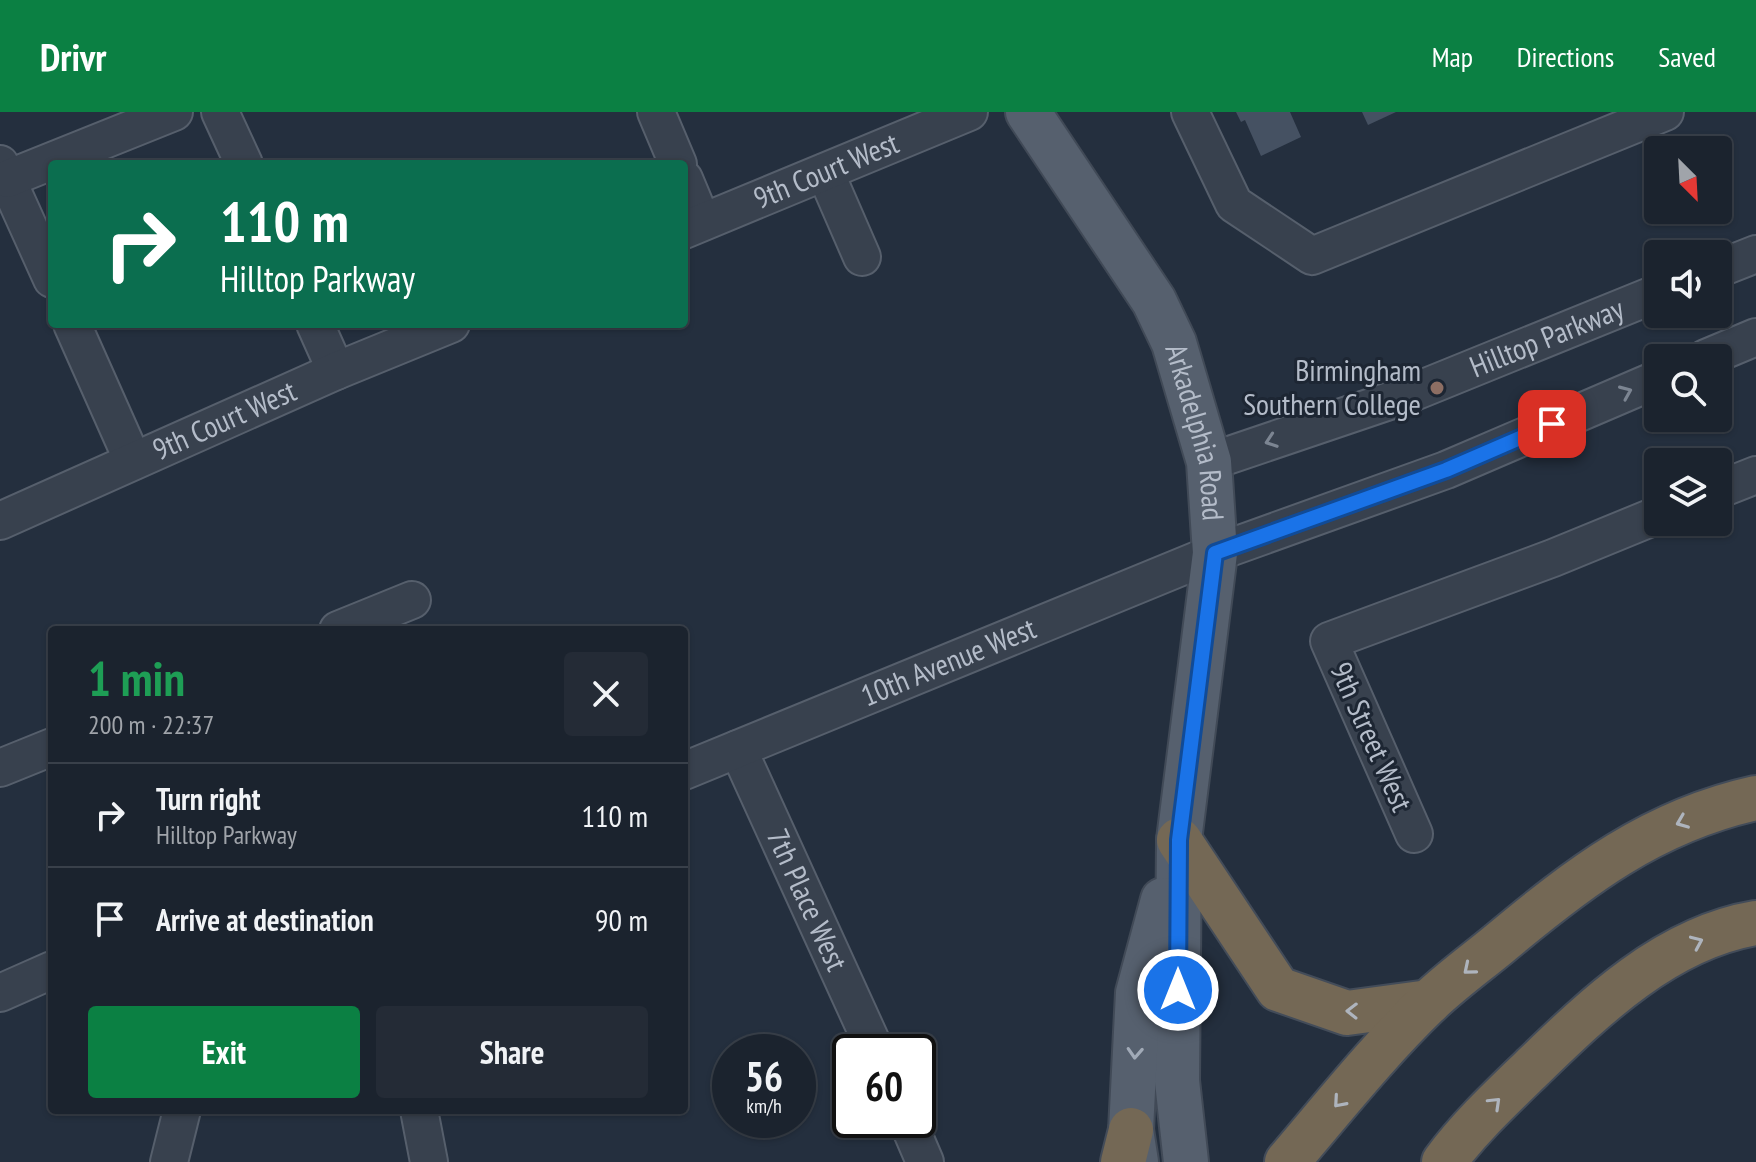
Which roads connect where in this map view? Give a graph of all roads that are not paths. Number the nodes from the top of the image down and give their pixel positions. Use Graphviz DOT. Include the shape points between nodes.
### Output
graph roads {
  1 [pos="174,112"];
  2 [pos="220,112"];
  3 [pos="656,112"];
  4 [pos="969,112"];
  5 [pos="1028,112"];
  6 [pos="1190,112"];
  7 [pos="1665,112"];
  8 [pos="242,160"];
  9 [pos="676,160"];
  10 [pos="4,172"];
  11 [pos="825,172"];
  12 [pos="688,200"];
  13 [pos="693,226"];
  14 [pos="1756,254"];
  15 [pos="862,257"];
  16 [pos="1732,263"];
  17 [pos="48,270"];
  18 [pos="1644,299"];
  19 [pos="74,328"];
  20 [pos="317,328"];
  21 [pos="441,328"];
  22 [pos="1756,337"];
  23 [pos="1732,347"];
  24 [pos="336,371"];
  25 [pos="1644,385"];
  26 [pos="133,461"];
  27 [pos="1209,462"];
  28 [pos="1756,474"];
  29 [pos="1732,484"];
  30 [pos="0,521"];
  31 [pos="1644,521"];
  32 [pos="1215,553"];
  33 [pos="412,600"];
  34 [pos="348,626"];
  35 [pos="48,749"];
  36 [pos="738,749"];
  37 [pos="0,768"];
  38 [pos="688,769"];
  39 [pos="1756,798"];
  40 [pos="1414,834"];
  41 [pos="1179,840"];
  42 [pos="1756,923"];
  43 [pos="48,972"];
  44 [pos="0,993"];
  45 [pos="1429,1002"];
  46 [pos="868,1034"];
  47 [pos="181,1114"];
  48 [pos="420,1114"];
  49 [pos="915,1138"];
  50 [pos="1130,1151"];
  51 [pos="169,1162"];
  52 [pos="429,1162"];
  53 [pos="925,1162"];
  54 [pos="1186,1162"];
  55 [pos="1287,1162"];
  56 [pos="1444,1162"];
  1 -- 10 [label="street"];
  2 -- 8 [label="street"];
  3 -- 9 [label="street"];
  4 -- 11 [label="street, 9th Court West"];
  5 -- 27 [label="main road, Arkadelphia Road" via="1154,301 1174,343"];
  6 -- 7 [label="street" via="1234,204 1312,256"];
  10 -- 17 [label="street"];
  11 -- 13 [label="street, 9th Court West"];
  11 -- 15 [label="street"];
  12 -- 13 [label="street"];
  14 -- 16 [label="street"];
  18 -- 27 [label="street, Hilltop Parkway, one-way" via="1404,396"];
  19 -- 26 [label="street"];
  20 -- 24 [label="street"];
  21 -- 24 [label="street, 9th Court West"];
  22 -- 23 [label="street"];
  24 -- 26 [label="street, 9th Court West"];
  32 -- 25 [label="street, one-way" via="1446,470"];
  26 -- 30 [label="street, 9th Court West"];
  27 -- 32 [label="main road, Arkadelphia Road"];
  28 -- 29 [label="street"];
  31 -- 40 [label="street, 9th Street West" via="1329,641"];
  32 -- 36 [label="street, 10th Avenue West"];
  32 -- 41 [label="main road, Arkadelphia Road"];
  33 -- 34 [label="street"];
  35 -- 37 [label="street"];
  36 -- 38 [label="street, 10th Avenue West"];
  36 -- 46 [label="street, 7th Place West"];
  39 -- 45 [label="highway, one-way" via="1648,836 1605,862"];
  45 -- 41 [label="highway, one-way" via="1347,1013 1278,989"];
  41 -- 50 [label="main road, Arkadelphia Road, one-way" via="1138,993"];
  41 -- 54 [label="main road, Arkadelphia Road" via="1177,1081"];
  56 -- 42 [label="highway, one-way" via="1484,1114 1594,1009 1642,972 1709,936"];
  43 -- 44 [label="street"];
  45 -- 55 [label="highway, one-way"];
  47 -- 51 [label="street"];
  48 -- 52 [label="street"];
  49 -- 53 [label="street"];
}
